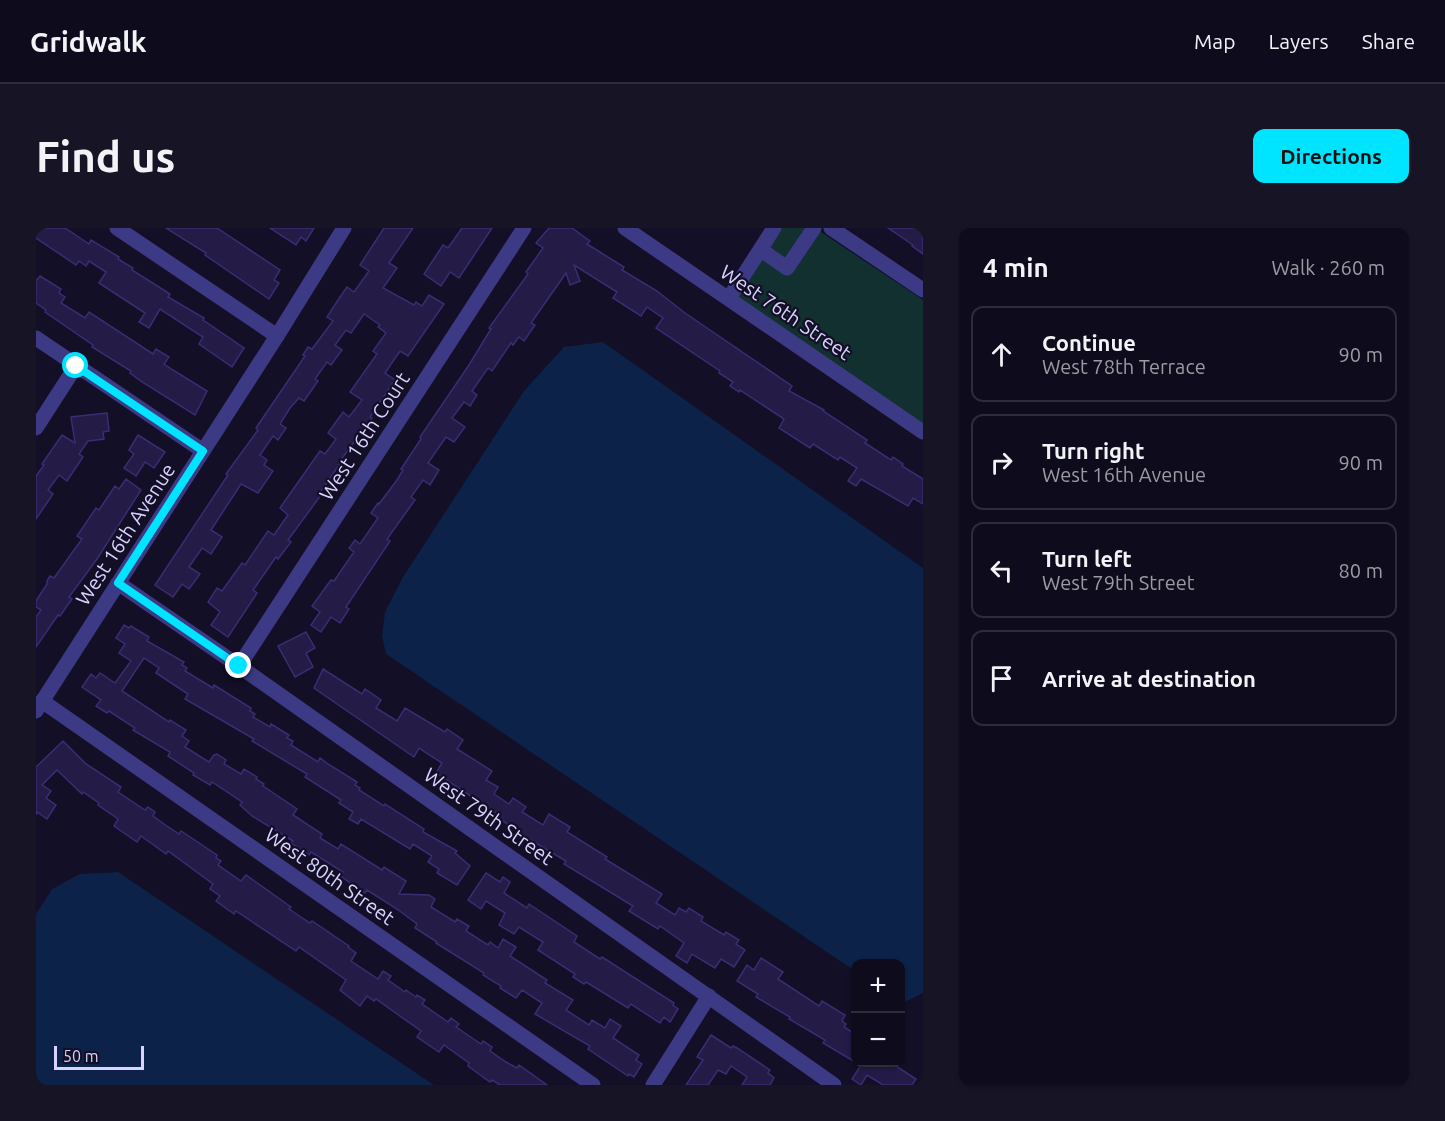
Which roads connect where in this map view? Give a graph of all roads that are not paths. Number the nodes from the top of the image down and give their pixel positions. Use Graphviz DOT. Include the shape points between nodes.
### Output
graph roads {
  1 [pos="117,228"];
  2 [pos="344,228"];
  3 [pos="524,228"];
  4 [pos="625,228"];
  5 [pos="774,228"];
  6 [pos="814,228"];
  7 [pos="831,228"];
  8 [pos="761,250"];
  9 [pos="923,290"];
  10 [pos="729,298"];
  11 [pos="277,336"];
  12 [pos="36,338"];
  13 [pos="76,366"];
  14 [pos="36,428"];
  15 [pos="923,432"];
  16 [pos="203,451"];
  17 [pos="118,583"];
  18 [pos="239,666"];
  19 [pos="39,706"];
  20 [pos="709,996"];
  21 [pos="593,1085"];
  22 [pos="653,1085"];
  23 [pos="834,1085"];
  1 -- 11 [label="street"];
  2 -- 11 [label="street, West 16th Avenue"];
  3 -- 18 [label="street, West 16th Court"];
  4 -- 10 [label="street, West 76th Street"];
  5 -- 8 [label="street"];
  6 -- 8 [label="street" via="787,268"];
  7 -- 9 [label="street"];
  8 -- 10 [label="street"];
  10 -- 15 [label="street, West 76th Street"];
  11 -- 16 [label="street, West 16th Avenue"];
  12 -- 13 [label="street"];
  13 -- 14 [label="street"];
  13 -- 16 [label="street"];
  16 -- 17 [label="street, West 16th Avenue"];
  17 -- 18 [label="street, West 79th Street"];
  17 -- 19 [label="street, West 16th Avenue"];
  18 -- 20 [label="street, West 79th Street"];
  19 -- 21 [label="street, West 80th Street"];
  20 -- 22 [label="street"];
  20 -- 23 [label="street, West 79th Street"];
}
